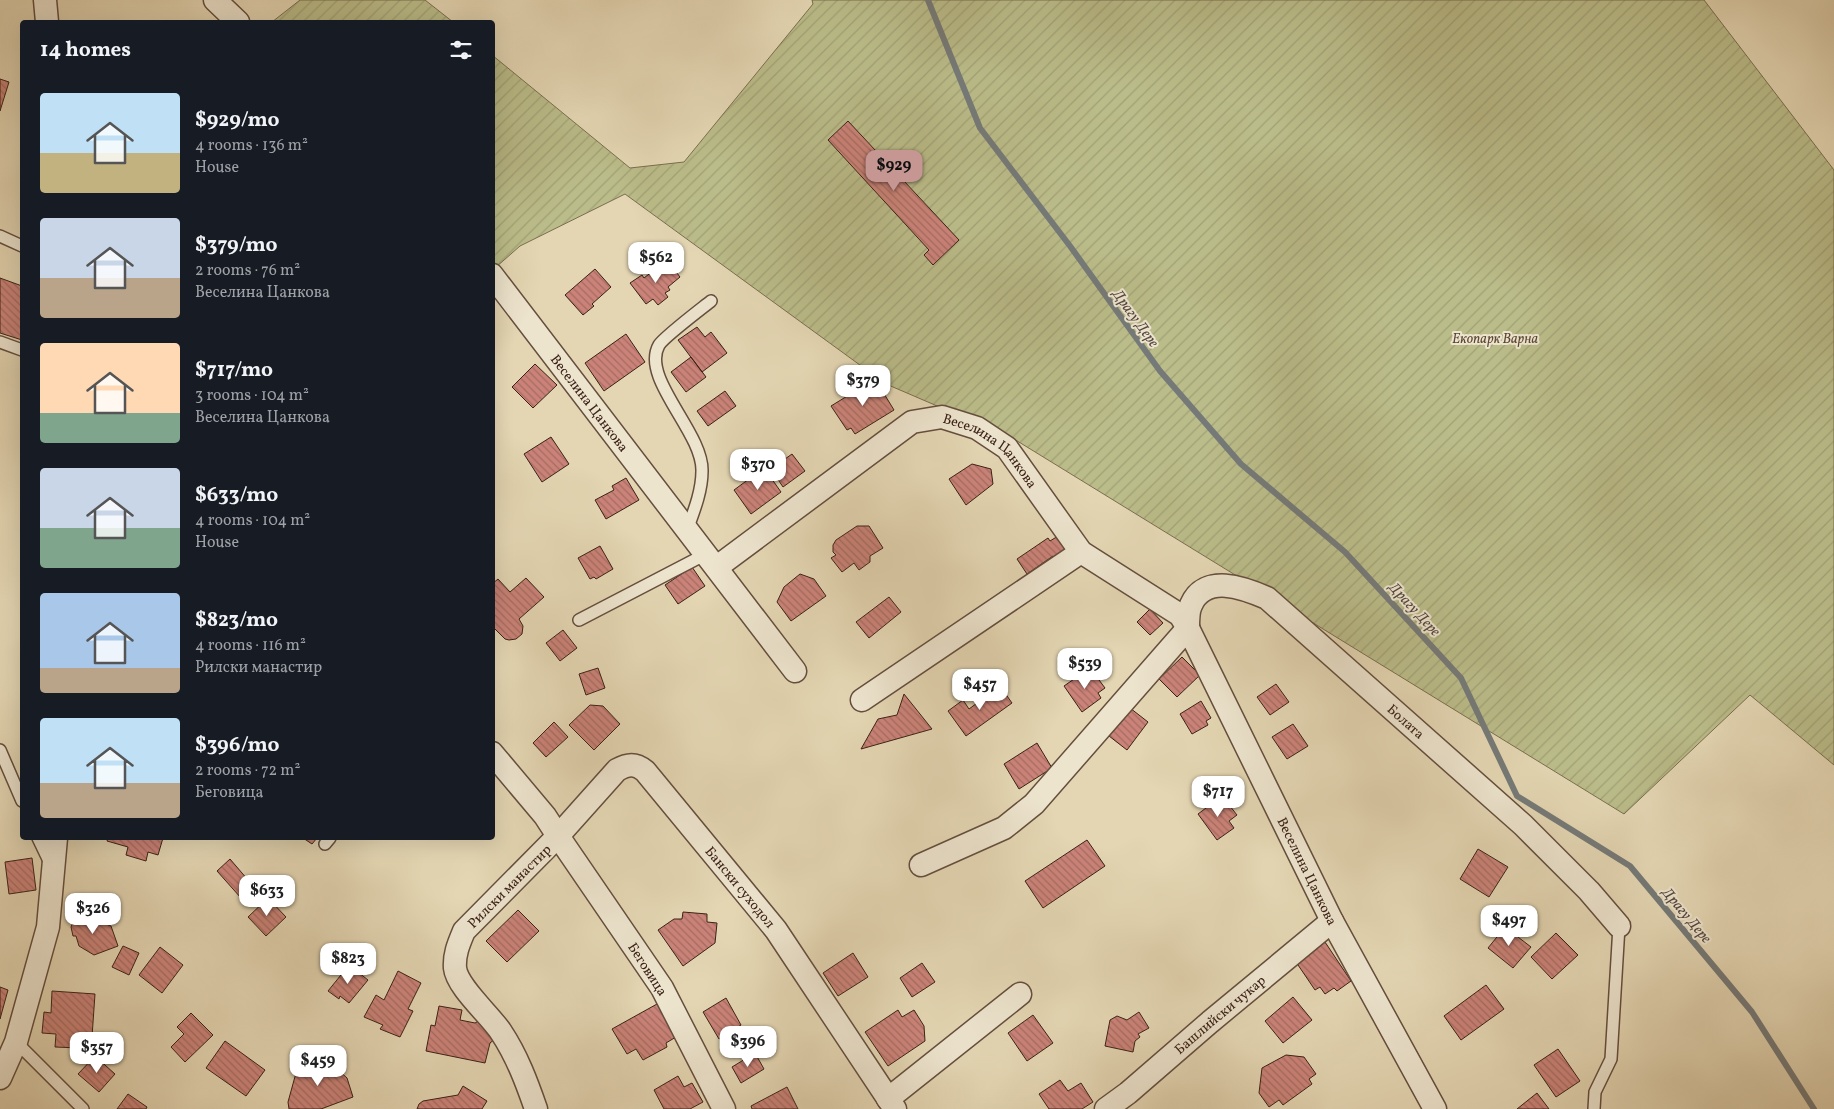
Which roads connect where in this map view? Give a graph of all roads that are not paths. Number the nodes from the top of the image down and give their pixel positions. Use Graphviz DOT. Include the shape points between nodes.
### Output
graph roads {
  1 [pos="45,0"];
  2 [pos="215,0"];
  3 [pos="47,20"];
  4 [pos="236,20"];
  5 [pos="0,236"];
  6 [pos="20,245"];
  7 [pos="495,279"];
  8 [pos="711,301"];
  9 [pos="0,342"];
  10 [pos="20,349"];
  11 [pos="687,530"];
  12 [pos="1081,552"];
  13 [pos="712,560"];
  14 [pos="579,620"];
  15 [pos="1188,628"];
  16 [pos="795,671"];
  17 [pos="862,700"];
  18 [pos="0,750"];
  19 [pos="495,757"];
  20 [pos="20,796"];
  21 [pos="558,836"];
  22 [pos="39,840"];
  23 [pos="56,840"];
  24 [pos="921,865"];
  25 [pos="52,870"];
  26 [pos="1332,921"];
  27 [pos="1619,926"];
  28 [pos="1020,994"];
  29 [pos="16,1042"];
  30 [pos="0,1078"];
  31 [pos="892,1104"];
  32 [pos="83,1109"];
  33 [pos="536,1109"];
  34 [pos="724,1109"];
  35 [pos="1106,1109"];
  36 [pos="1435,1109"];
  37 [pos="1594,1109"];
  1 -- 3 [label="street"];
  2 -- 4 [label="street"];
  5 -- 6 [label="lane"];
  7 -- 11 [label="street, Веселина Цанкова"];
  8 -- 11 [label="lane" via="659,344 654,358 660,381 695,442 703,470"];
  9 -- 10 [label="lane"];
  11 -- 13 [label="street, Веселина Цанкова"];
  12 -- 13 [label="street, Веселина Цанкова" via="1007,448 978,428 942,418 912,422"];
  12 -- 15 [label="street, Веселина Цанкова" via="1180,616"];
  12 -- 17 [label="street"];
  13 -- 14 [label="lane"];
  13 -- 16 [label="street, Веселина Цанкова"];
  15 -- 24 [label="street" via="1034,804 1004,828"];
  15 -- 26 [label="street, Веселина Цанкова"];
  15 -- 27 [label="street, Болата" via="1190,605 1200,593 1212,586 1239,586 1267,598 1524,825"];
  18 -- 20 [label="lane"];
  19 -- 21 [label="street, Рилски манастир"];
  21 -- 31 [label="street, Бански суходол" via="617,770 625,765 636,765 644,771 776,930"];
  21 -- 33 [label="street, Рилски манастир" via="464,931 456,947 455,968 460,981 501,1032 524,1075"];
  21 -- 34 [label="street, Беговица" via="662,988"];
  22 -- 25 [label="lane"];
  23 -- 25 [label="street"];
  25 -- 29 [label="street" via="48,928"];
  26 -- 35 [label="street, Башлийски чукар"];
  26 -- 36 [label="street, Веселина Цанкова"];
  27 -- 37 [label="lane" via="1611,1059 1595,1092"];
  28 -- 31 [label="street"];
  29 -- 30 [label="street"];
  29 -- 32 [label="lane"];
}
